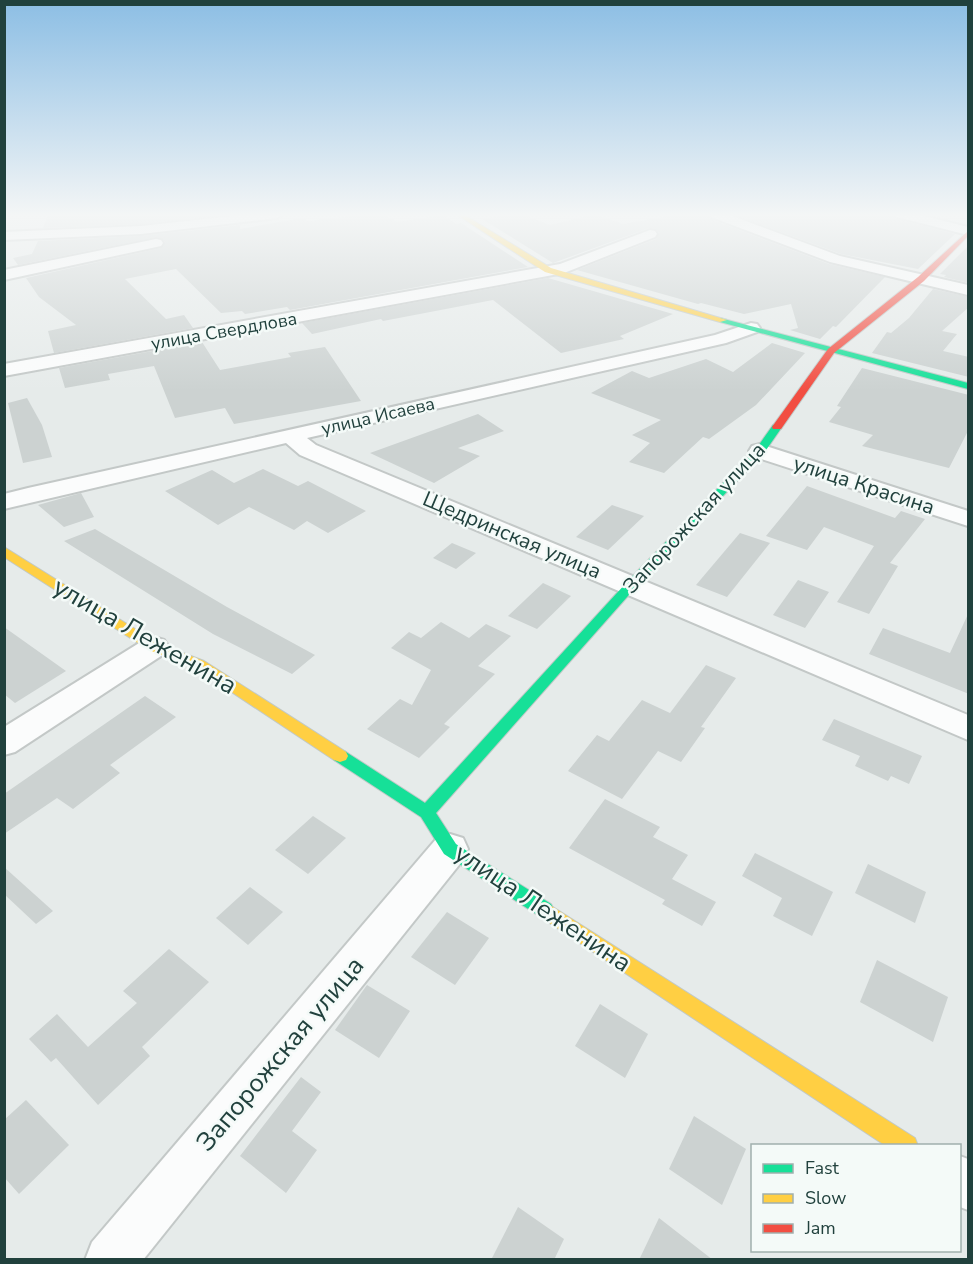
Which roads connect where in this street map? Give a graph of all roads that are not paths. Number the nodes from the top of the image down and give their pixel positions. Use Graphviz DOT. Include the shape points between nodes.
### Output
graph roads {
  1 [pos="532,273"];
  2 [pos="558,273"];
  3 [pos="897,273"];
  4 [pos="927,273"];
  5 [pos="921,279"];
  6 [pos="969,290"];
  7 [pos="751,328"];
  8 [pos="831,351"];
  9 [pos="4,370"];
  10 [pos="969,387"];
  11 [pos="290,436"];
  12 [pos="760,451"];
  13 [pos="4,502"];
  14 [pos="969,519"];
  15 [pos="4,551"];
  16 [pos="631,585"];
  17 [pos="153,647"];
  18 [pos="969,728"];
  19 [pos="4,743"];
  20 [pos="427,812"];
  21 [pos="450,849"];
  22 [pos="904,1144"];
  23 [pos="110,1260"];
  1 -- 9 [label="street, улица Свердлова"];
  2 -- 7 [label="street"];
  3 -- 5 [label="street"];
  4 -- 5 [label="street, Запорожская улица"];
  5 -- 6 [label="street"];
  5 -- 8 [label="street, Запорожская улица"];
  7 -- 8 [label="street"];
  7 -- 11 [label="street, улица Исаева" via="708,342"];
  8 -- 10 [label="street"];
  8 -- 12 [label="street, Запорожская улица"];
  11 -- 13 [label="street, улица Исаева"];
  11 -- 16 [label="street, Щедринская улица" via="308,450"];
  12 -- 14 [label="street, улица Красина"];
  12 -- 16 [label="street, Запорожская улица"];
  15 -- 17 [label="street, улица Леженина"];
  16 -- 18 [label="street, Щедринская улица"];
  16 -- 20 [label="street, Запорожская улица"];
  17 -- 19 [label="street"];
  17 -- 20 [label="street, улица Леженина" via="199,664"];
  20 -- 21 [label="street, улица Леженина"];
  21 -- 22 [label="street, улица Леженина"];
  21 -- 23 [label="street, Запорожская улица"];
}
